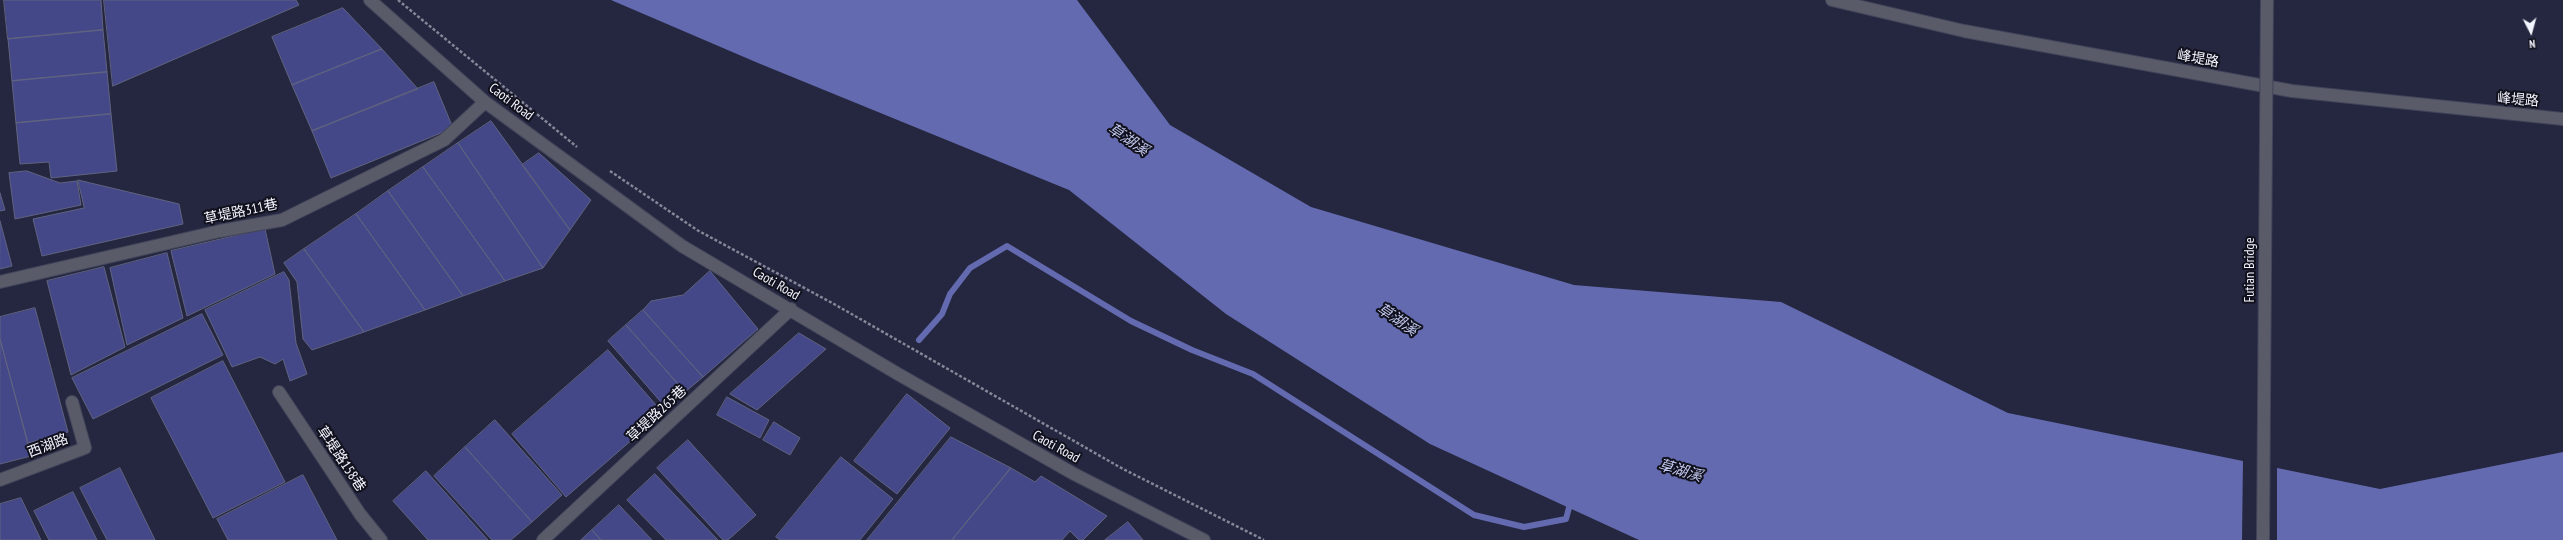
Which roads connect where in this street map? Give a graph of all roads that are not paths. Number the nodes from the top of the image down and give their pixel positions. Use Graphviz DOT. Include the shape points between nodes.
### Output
graph roads {
  1 [pos="370,0"];
  2 [pos="1832,0"];
  3 [pos="2267,0"];
  4 [pos="485,102"];
  5 [pos="2563,118"];
  6 [pos="0,282"];
  7 [pos="791,309"];
  8 [pos="279,392"];
  9 [pos="72,402"];
  10 [pos="0,480"];
  11 [pos="381,540"];
  12 [pos="543,540"];
  13 [pos="1204,540"];
  14 [pos="2263,540"];
  1 -- 4 [label="street, Caoti Road"];
  2 -- 5 [label="street, 峰堤路" via="1964,31 2292,91"];
  3 -- 14 [label="street, Futian Bridge, bridge"];
  4 -- 6 [label="street, 草堤路311巷" via="444,140 282,220 220,231"];
  4 -- 7 [label="street, Caoti Road" via="682,246"];
  7 -- 12 [label="street, 草堤路265巷"];
  7 -- 13 [label="street, Caoti Road" via="898,374 1074,474"];
  8 -- 11 [label="street, 草堤路158巷" via="360,514"];
  9 -- 10 [label="street, 西湖路" via="85,448"];
}
